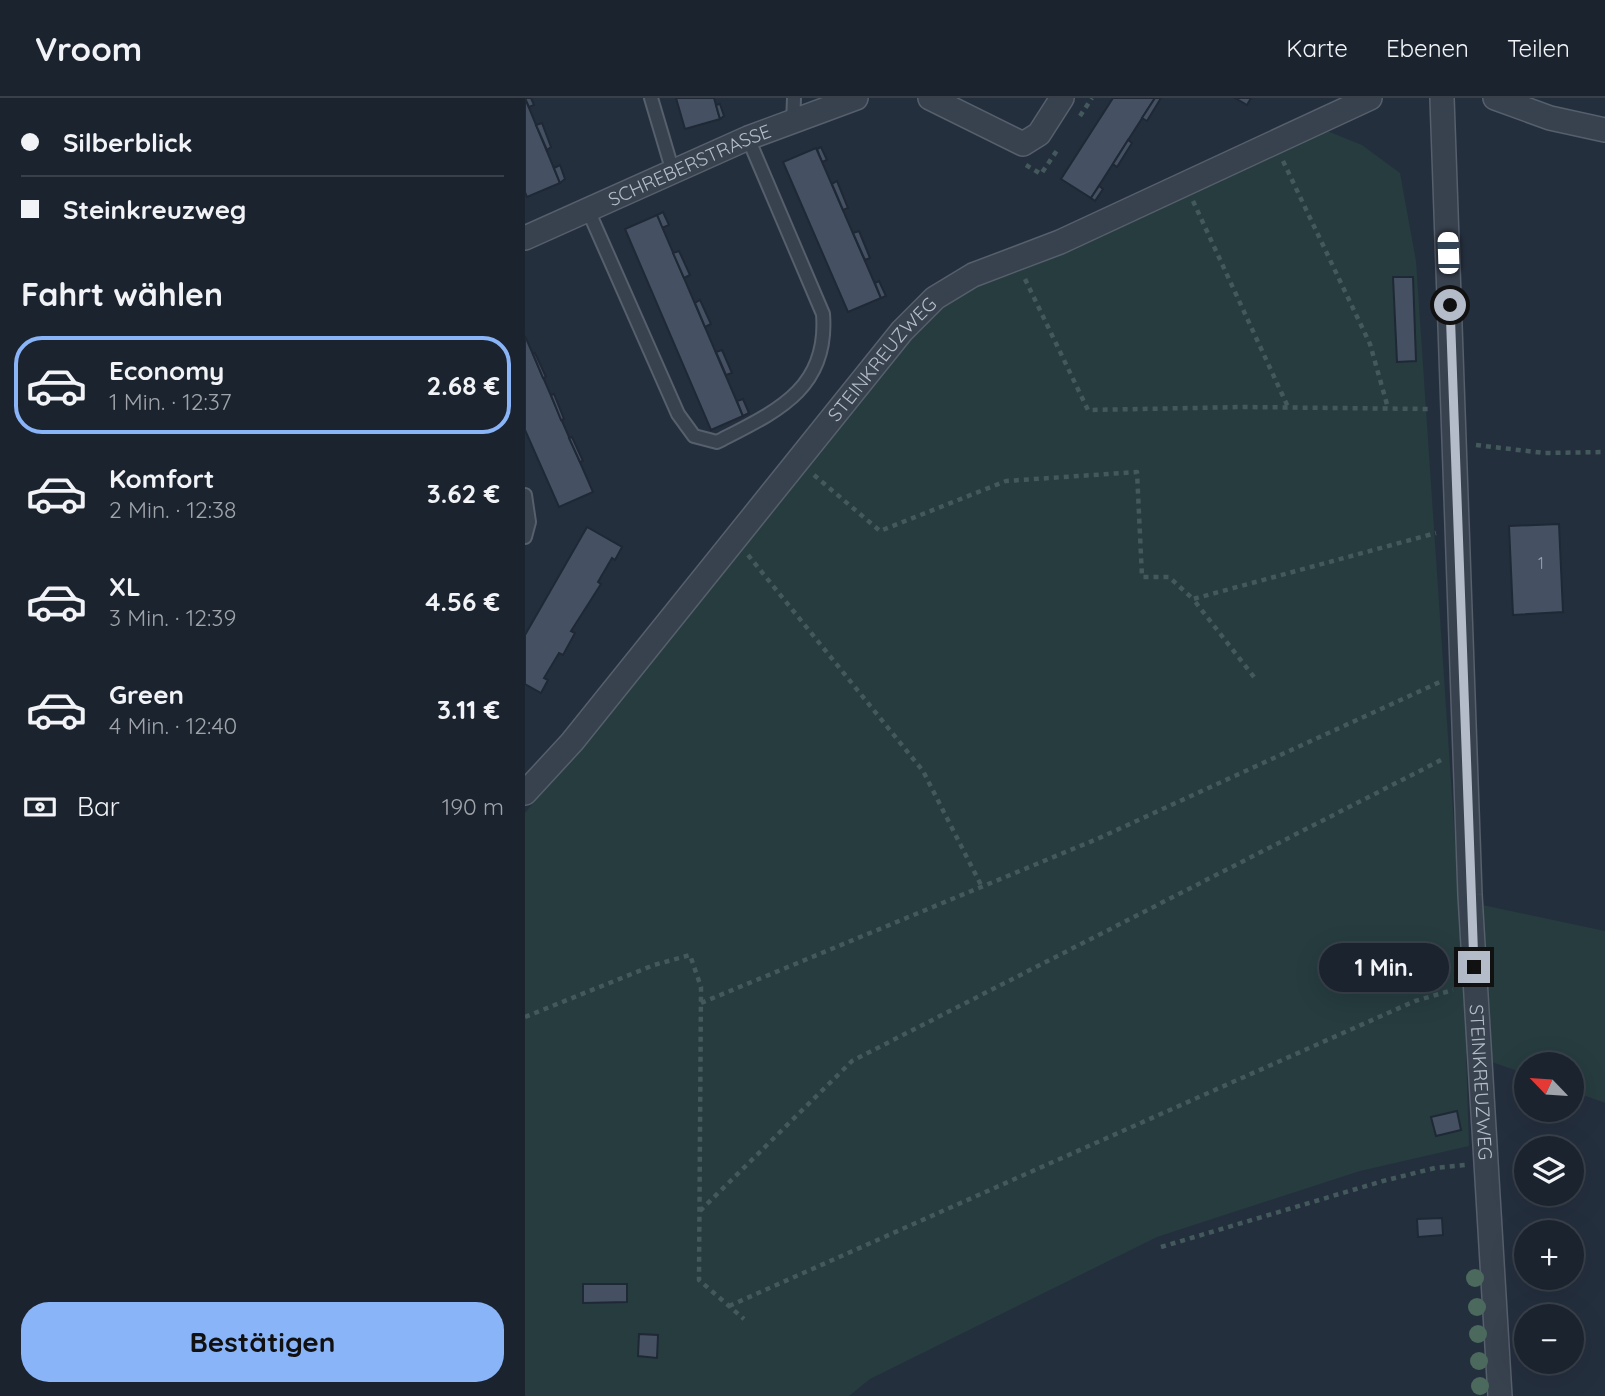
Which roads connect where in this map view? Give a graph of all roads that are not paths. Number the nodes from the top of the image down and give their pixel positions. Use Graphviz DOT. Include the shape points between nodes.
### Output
graph roads {
  1 [pos="651,98"];
  2 [pos="794,98"];
  3 [pos="856,98"];
  4 [pos="930,98"];
  5 [pos="1062,98"];
  6 [pos="1370,98"];
  7 [pos="1442,98"];
  8 [pos="1495,98"];
  9 [pos="793,124"];
  10 [pos="1605,130"];
  11 [pos="748,138"];
  12 [pos="673,172"];
  13 [pos="588,210"];
  14 [pos="525,238"];
  15 [pos="525,495"];
  16 [pos="525,537"];
  17 [pos="525,793"];
  18 [pos="1500,1396"];
  1 -- 12 [label="lane"];
  2 -- 9 [label="lane"];
  3 -- 9 [label="street, SCHREBERSTRASSE"];
  4 -- 5 [label="street" via="1023,144 1039,134"];
  6 -- 17 [label="street, STEINKREUZWEG" via="1186,185 973,275 935,298 902,331 572,743"];
  7 -- 18 [label="street, STEINKREUZWEG" via="1475,991"];
  8 -- 10 [label="street" via="1550,118"];
  9 -- 11 [label="street, SCHREBERSTRASSE"];
  11 -- 12 [label="street, SCHREBERSTRASSE"];
  11 -- 13 [label="lane" via="823,314 825,341 816,370 803,386 772,414 716,442 694,436 678,414"];
  12 -- 13 [label="street, SCHREBERSTRASSE"];
  13 -- 14 [label="street, SCHREBERSTRASSE"];
  15 -- 16 [label="lane" via="529,522"];
}
